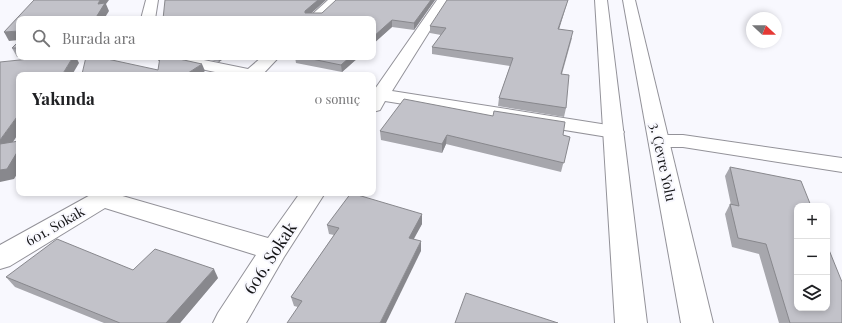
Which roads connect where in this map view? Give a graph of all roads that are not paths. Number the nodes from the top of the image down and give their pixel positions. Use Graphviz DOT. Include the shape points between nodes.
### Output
graph roads {
  1 [pos="152,0"];
  2 [pos="335,0"];
  3 [pos="443,0"];
  4 [pos="601,0"];
  5 [pos="629,0"];
  6 [pos="149,16"];
  7 [pos="317,16"];
  8 [pos="180,60"];
  9 [pos="268,60"];
  10 [pos="238,72"];
  11 [pos="255,72"];
  12 [pos="376,99"];
  13 [pos="614,132"];
  14 [pos="659,142"];
  15 [pos="842,165"];
  16 [pos="105,196"];
  17 [pos="311,196"];
  18 [pos="274,250"];
  19 [pos="0,258"];
  20 [pos="229,323"];
  21 [pos="631,323"];
  22 [pos="697,323"];
  1 -- 6 [label="street"];
  2 -- 7 [label="street"];
  3 -- 12 [label="street"];
  4 -- 13 [label="street"];
  5 -- 14 [label="street, 3. Çevre Yolu"];
  8 -- 10 [label="street"];
  9 -- 11 [label="street"];
  12 -- 13 [label="street"];
  13 -- 21 [label="street"];
  14 -- 15 [label="street" via="683,141"];
  14 -- 22 [label="street, 3. Çevre Yolu"];
  16 -- 18 [label="street"];
  16 -- 19 [label="street, 601. Sokak"];
  17 -- 18 [label="street, 606. Sokak"];
  18 -- 20 [label="street, 606. Sokak"];
}
